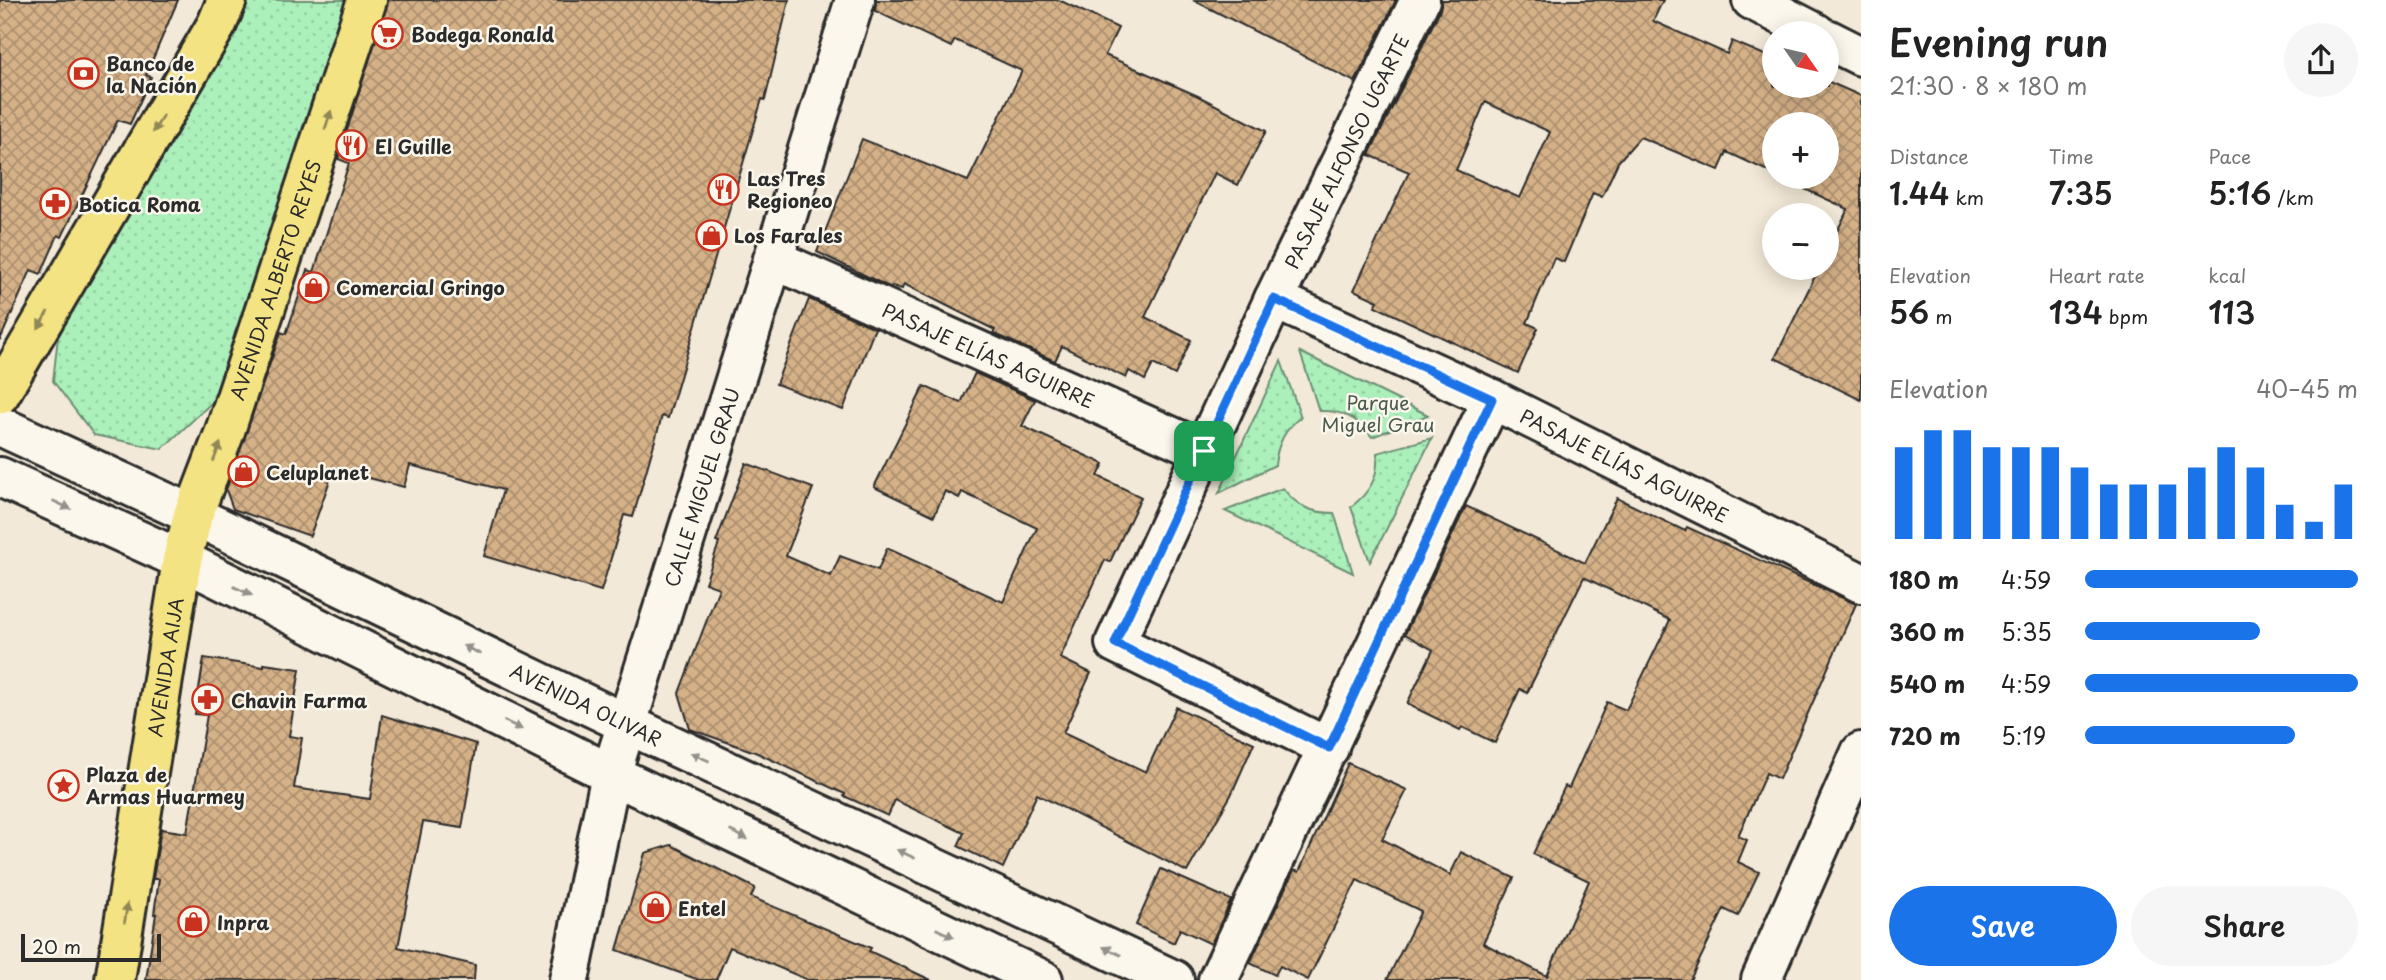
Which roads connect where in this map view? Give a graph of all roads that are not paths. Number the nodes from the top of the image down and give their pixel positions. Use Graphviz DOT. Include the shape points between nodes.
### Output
graph roads {
  1 [pos="227,0"];
  2 [pos="367,0"];
  3 [pos="855,0"];
  4 [pos="1420,0"];
  5 [pos="1752,0"];
  6 [pos="1793,21"];
  7 [pos="1839,45"];
  8 [pos="1861,56"];
  9 [pos="773,259"];
  10 [pos="1274,299"];
  11 [pos="0,394"];
  12 [pos="1492,399"];
  13 [pos="0,426"];
  14 [pos="1204,451"];
  15 [pos="0,477"];
  16 [pos="193,516"];
  17 [pos="182,560"];
  18 [pos="1861,583"];
  19 [pos="626,724"];
  20 [pos="1329,748"];
  21 [pos="1861,752"];
  22 [pos="611,774"];
  23 [pos="115,980"];
  24 [pos="569,980"];
  25 [pos="1043,980"];
  26 [pos="1174,980"];
  27 [pos="1218,980"];
  28 [pos="1761,980"];
  1 -- 11 [label="main road, one-way"];
  16 -- 2 [label="main road, AVENIDA ALBERTO REYES, one-way"];
  3 -- 9 [label="street, CALLE MIGUEL GRAU"];
  4 -- 10 [label="street, PASAJE ALFONSO UGARTE"];
  5 -- 6 [label="street"];
  7 -- 8 [label="street"];
  9 -- 14 [label="street, PASAJE ELÍAS AGUIRRE"];
  9 -- 19 [label="street, CALLE MIGUEL GRAU"];
  10 -- 12 [label="street, PASAJE ELÍAS AGUIRRE"];
  10 -- 14 [label="street, PASAJE ALFONSO UGARTE"];
  12 -- 18 [label="street, PASAJE ELÍAS AGUIRRE"];
  12 -- 20 [label="street"];
  13 -- 16 [label="street, AVENIDA OLIVAR"];
  14 -- 20 [label="street, PASAJE ALFONSO UGARTE" via="1115,643"];
  15 -- 17 [label="street, one-way"];
  16 -- 17 [label="main road, AVENIDA ALBERTO REYES"];
  19 -- 16 [label="street, AVENIDA OLIVAR, one-way"];
  17 -- 22 [label="street, one-way"];
  23 -- 17 [label="main road, AVENIDA AIJA, one-way"];
  19 -- 22 [label="street, CALLE MIGUEL GRAU"];
  26 -- 19 [label="street, AVENIDA OLIVAR, one-way"];
  20 -- 27 [label="street"];
  21 -- 28 [label="street"];
  22 -- 24 [label="street, CALLE MIGUEL GRAU"];
  22 -- 25 [label="street, one-way"];
}
